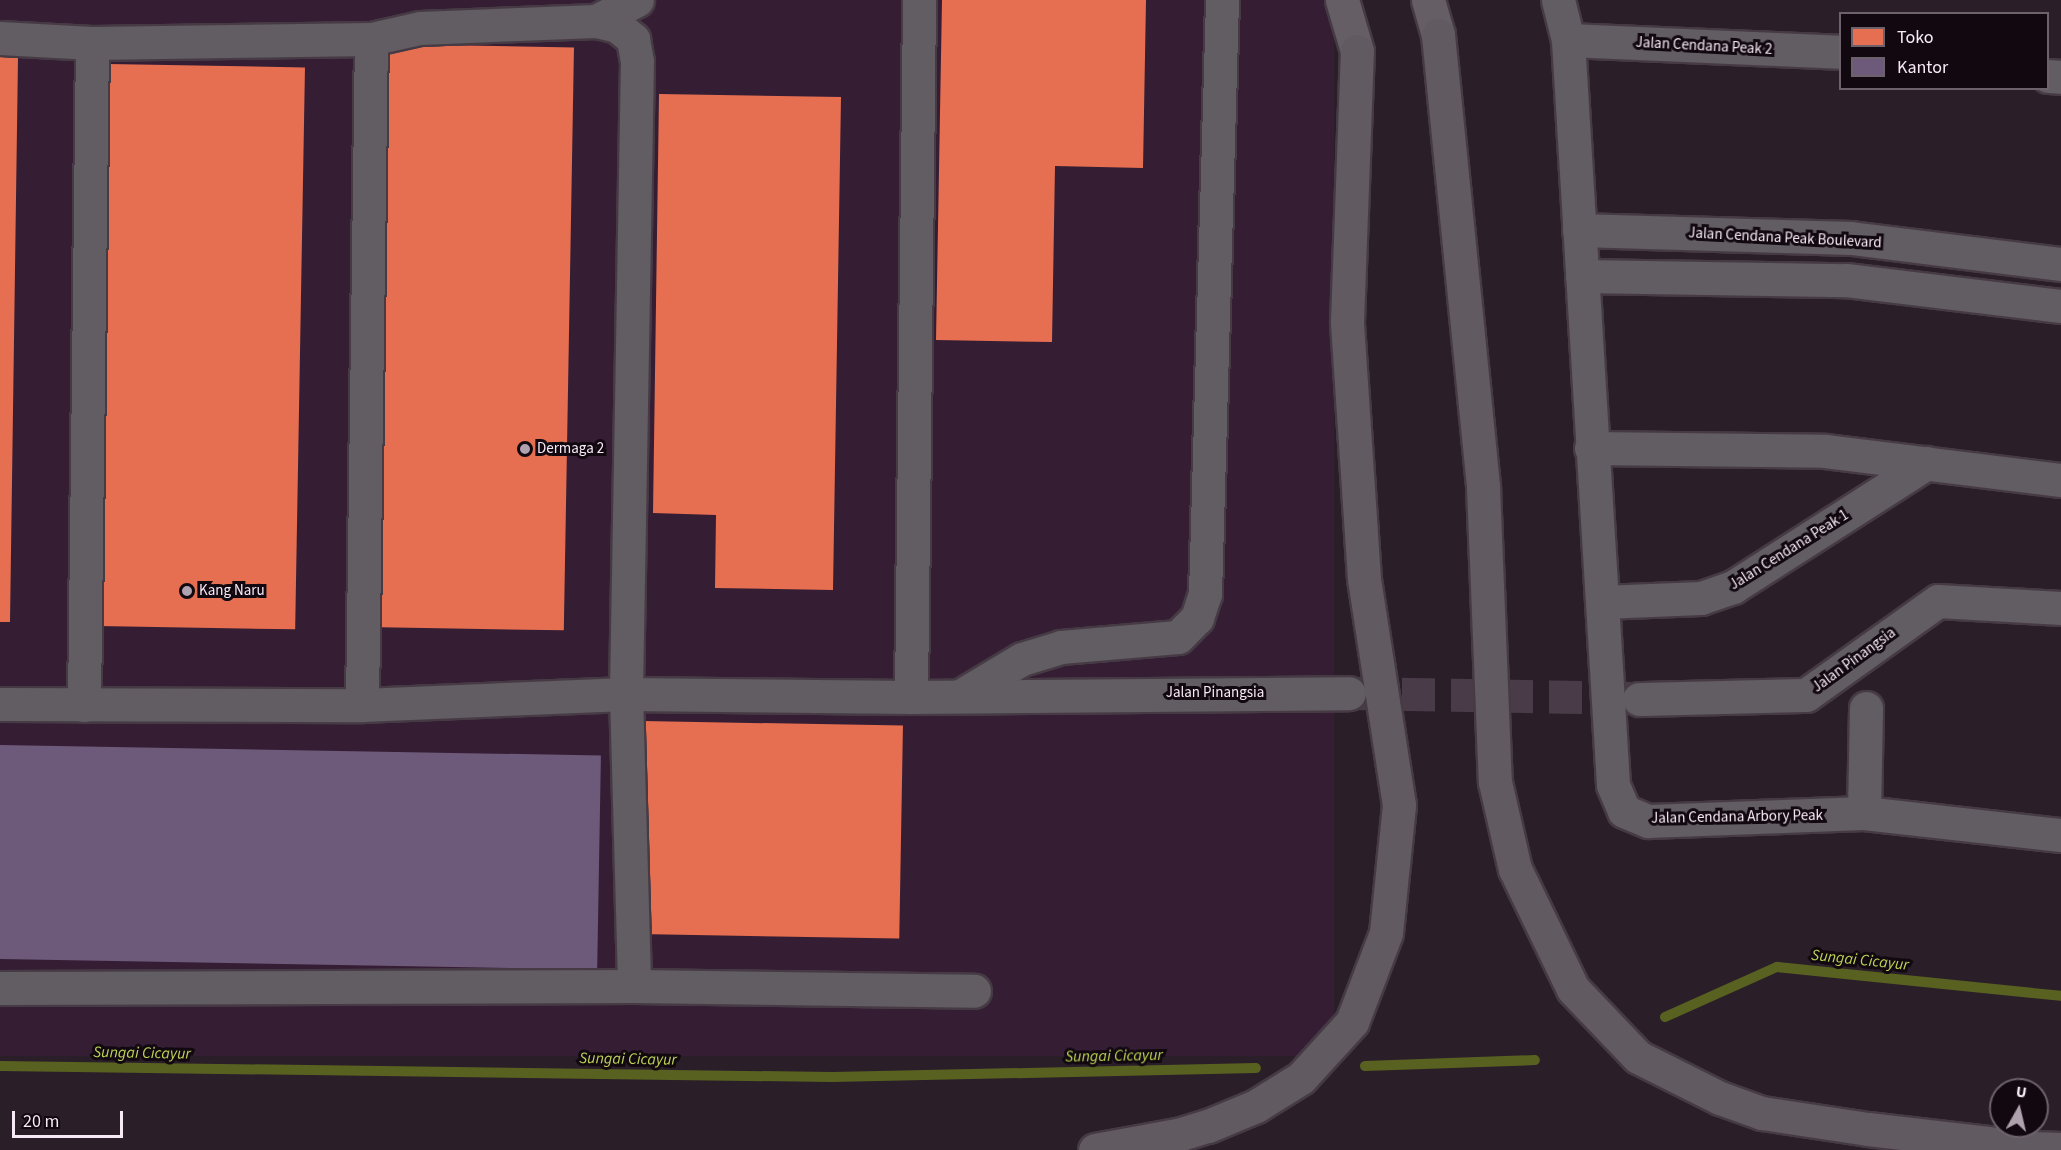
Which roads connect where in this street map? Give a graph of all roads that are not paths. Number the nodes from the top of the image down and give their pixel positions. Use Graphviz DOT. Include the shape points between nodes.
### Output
graph roads {
  1 [pos="637,0"];
  2 [pos="919,0"];
  3 [pos="1222,0"];
  4 [pos="1342,0"];
  5 [pos="1428,0"];
  6 [pos="1558,0"];
  7 [pos="596,21"];
  8 [pos="1438,35"];
  9 [pos="0,39"];
  10 [pos="371,39"];
  11 [pos="1568,40"];
  12 [pos="92,43"];
  13 [pos="1357,51"];
  14 [pos="1839,52"];
  15 [pos="1579,230"];
  16 [pos="1952,251"];
  17 [pos="2061,264"];
  18 [pos="1582,276"];
  19 [pos="1948,293"];
  20 [pos="2061,306"];
  21 [pos="1591,448"];
  22 [pos="1927,464"];
  23 [pos="2061,480"];
  24 [pos="1602,602"];
  25 [pos="2061,608"];
  26 [pos="1348,693"];
  27 [pos="626,694"];
  28 [pos="961,696"];
  29 [pos="911,697"];
  30 [pos="1640,699"];
  31 [pos="0,704"];
  32 [pos="84,705"];
  33 [pos="362,705"];
  34 [pos="1866,708"];
  35 [pos="1864,813"];
  36 [pos="2061,836"];
  37 [pos="634,986"];
  38 [pos="0,988"];
  39 [pos="974,991"];
  40 [pos="2036,1149"];
  41 [pos="1095,1150"];
  1 -- 7 [label="street"];
  2 -- 29 [label="street"];
  3 -- 28 [label="street" via="1205,594 1197,618 1178,637 1061,647 1022,659"];
  4 -- 13 [label="main road"];
  5 -- 8 [label="main road"];
  6 -- 11 [label="street, Jalan Cendana Arbory Peak"];
  7 -- 10 [label="street" via="420,28"];
  7 -- 27 [label="street" via="617,26 633,39 637,61"];
  8 -- 40 [label="highway" via="1483,487 1494,782 1515,869 1573,989 1638,1057 1720,1098 1762,1113"];
  9 -- 12 [label="street"];
  10 -- 12 [label="street"];
  10 -- 33 [label="street"];
  11 -- 14 [label="street, Jalan Cendana Peak 2"];
  11 -- 15 [label="street, Jalan Cendana Arbory Peak"];
  12 -- 32 [label="street"];
  13 -- 41 [label="highway" via="1347,322 1364,579 1399,805 1386,933 1352,1022 1301,1078 1256,1106 1208,1126"];
  15 -- 16 [label="street, Jalan Cendana Peak Boulevard" via="1851,238"];
  15 -- 18 [label="street, Jalan Cendana Arbory Peak"];
  16 -- 17 [label="street, Jalan Cendana Peak Boulevard"];
  16 -- 19 [label="street"];
  18 -- 19 [label="street" via="1846,280"];
  18 -- 21 [label="street, Jalan Cendana Arbory Peak"];
  19 -- 20 [label="street"];
  21 -- 22 [label="street" via="1825,451"];
  21 -- 24 [label="street, Jalan Cendana Arbory Peak"];
  22 -- 23 [label="street"];
  22 -- 24 [label="street, Jalan Cendana Peak 1" via="1733,587 1701,598"];
  24 -- 35 [label="street, Jalan Cendana Arbory Peak" via="1612,785 1624,811 1648,821"];
  25 -- 30 [label="street, Jalan Pinangsia" via="1938,601 1806,695"];
  26 -- 28 [label="street, Jalan Pinangsia"];
  27 -- 29 [label="street, Jalan Pinangsia"];
  27 -- 33 [label="street, Jalan Pinangsia"];
  27 -- 37 [label="street"];
  28 -- 29 [label="street, Jalan Pinangsia"];
  31 -- 32 [label="street, Jalan Pinangsia"];
  32 -- 33 [label="street, Jalan Pinangsia"];
  34 -- 35 [label="street"];
  35 -- 36 [label="street, Jalan Cendana Arbory Peak"];
  37 -- 38 [label="street"];
  37 -- 39 [label="street"];
}
